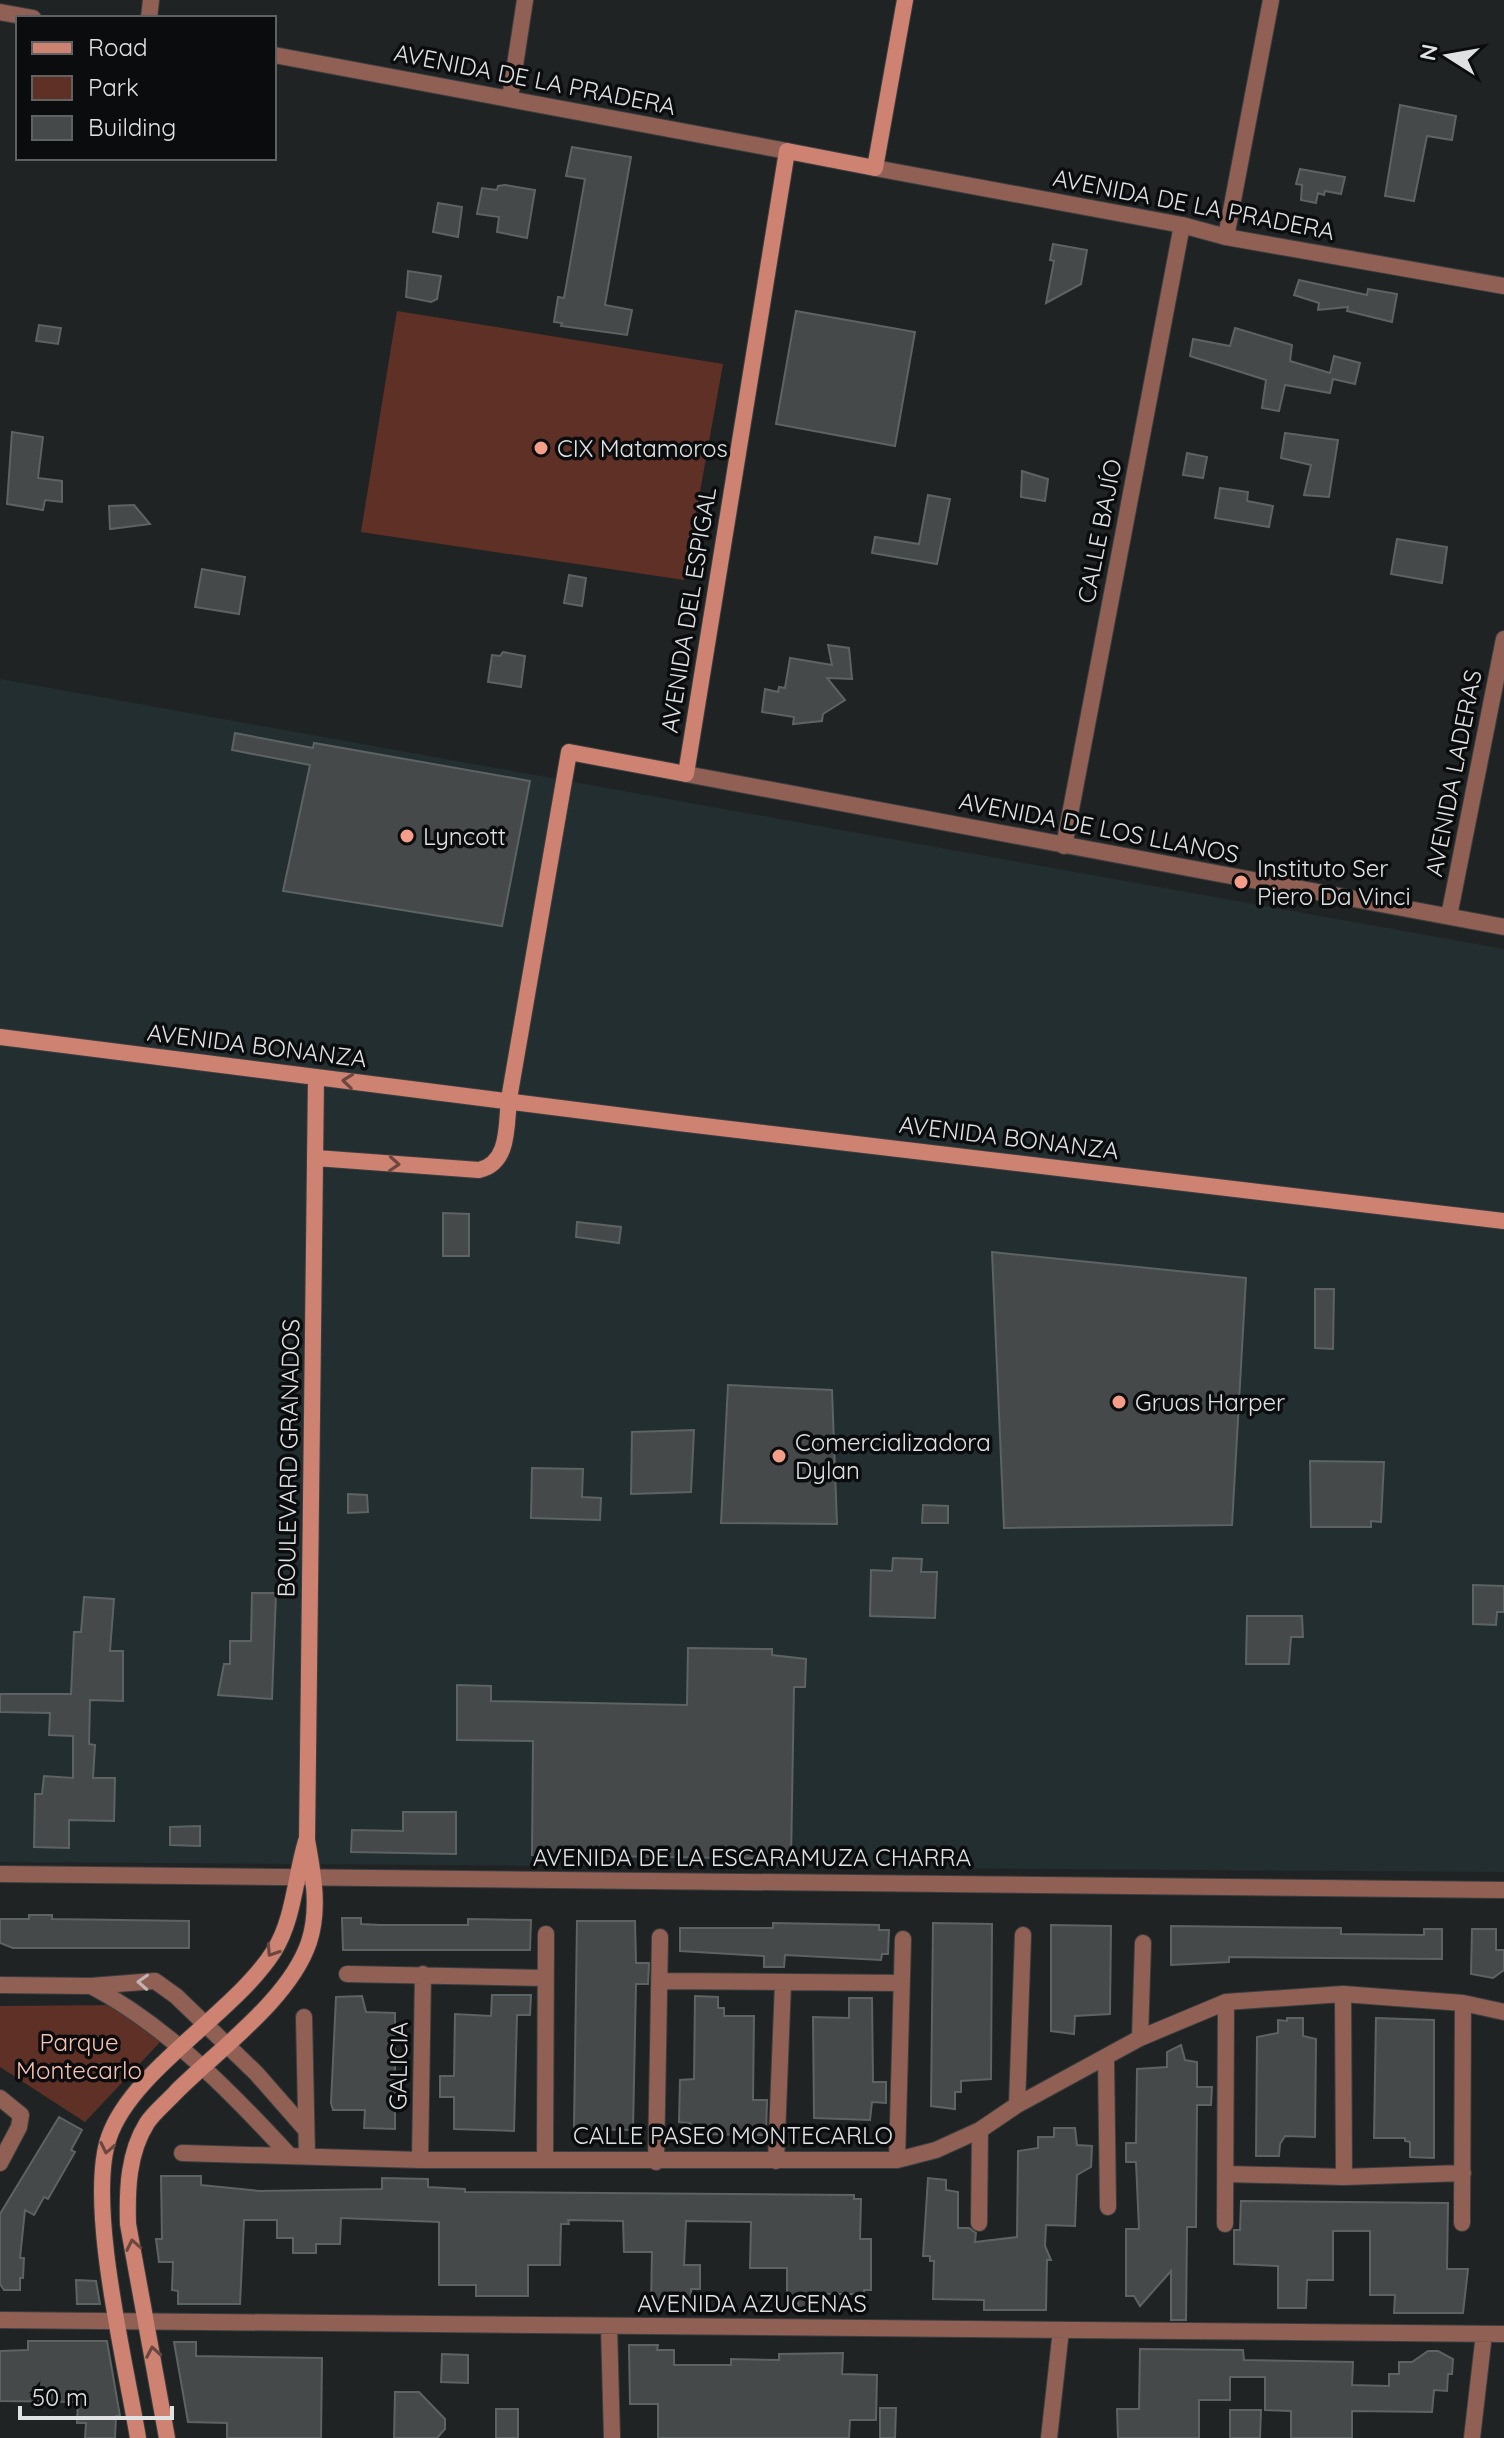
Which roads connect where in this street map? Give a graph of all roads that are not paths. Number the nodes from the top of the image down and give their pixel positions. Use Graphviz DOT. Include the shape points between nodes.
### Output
graph roads {
  1 [pos="525,0"];
  2 [pos="905,0"];
  3 [pos="1271,0"];
  4 [pos="0,12"];
  5 [pos="22,16"];
  6 [pos="276,55"];
  7 [pos="510,98"];
  8 [pos="787,151"];
  9 [pos="875,168"];
  10 [pos="1182,225"];
  11 [pos="1226,237"];
  12 [pos="1504,286"];
  13 [pos="1504,639"];
  14 [pos="686,774"];
  15 [pos="1064,846"];
  16 [pos="1449,916"];
  17 [pos="1504,927"];
  18 [pos="0,1037"];
  19 [pos="316,1078"];
  20 [pos="509,1099"];
  21 [pos="316,1158"];
  22 [pos="1504,1221"];
  23 [pos="307,1840"];
  24 [pos="0,1874"];
  25 [pos="294,1878"];
  26 [pos="314,1879"];
  27 [pos="1504,1890"];
  28 [pos="546,1934"];
  29 [pos="1023,1935"];
  30 [pos="660,1937"];
  31 [pos="903,1939"];
  32 [pos="1143,1943"];
  33 [pos="347,1974"];
  34 [pos="423,1974"];
  35 [pos="544,1978"];
  36 [pos="661,1981"];
  37 [pos="783,1983"];
  38 [pos="901,1983"];
  39 [pos="0,1985"];
  40 [pos="91,1986"];
  41 [pos="1343,1994"];
  42 [pos="1226,2002"];
  43 [pos="1463,2003"];
  44 [pos="1504,2012"];
  45 [pos="304,2017"];
  46 [pos="205,2024"];
  47 [pos="1140,2038"];
  48 [pos="226,2045"];
  49 [pos="180,2051"];
  50 [pos="1106,2059"];
  51 [pos="200,2068"];
  52 [pos="0,2098"];
  53 [pos="1017,2105"];
  54 [pos="306,2130"];
  55 [pos="980,2130"];
  56 [pos="182,2153"];
  57 [pos="298,2156"];
  58 [pos="420,2160"];
  59 [pos="545,2160"];
  60 [pos="897,2160"];
  61 [pos="776,2161"];
  62 [pos="656,2162"];
  63 [pos="0,2163"];
  64 [pos="1463,2173"];
  65 [pos="1226,2174"];
  66 [pos="1344,2177"];
  67 [pos="1108,2207"];
  68 [pos="979,2223"];
  69 [pos="1462,2223"];
  70 [pos="1225,2224"];
  71 [pos="0,2320"];
  72 [pos="118,2321"];
  73 [pos="148,2322"];
  74 [pos="609,2326"];
  75 [pos="1061,2330"];
  76 [pos="1484,2334"];
  77 [pos="1504,2334"];
  78 [pos="138,2438"];
  79 [pos="167,2438"];
  80 [pos="612,2438"];
  81 [pos="1049,2438"];
  82 [pos="1472,2438"];
  1 -- 7 [label="street"];
  2 -- 9 [label="street"];
  3 -- 11 [label="street"];
  4 -- 5 [label="street"];
  6 -- 7 [label="street, AVENIDA DE LA PRADERA"];
  7 -- 8 [label="street, AVENIDA DE LA PRADERA"];
  8 -- 9 [label="street"];
  8 -- 14 [label="street, AVENIDA DEL ESPIGAL"];
  9 -- 10 [label="street, AVENIDA DE LA PRADERA"];
  10 -- 11 [label="street, AVENIDA DE LA PRADERA"];
  10 -- 15 [label="street, CALLE BAJÍO"];
  11 -- 12 [label="street, AVENIDA DE LA PRADERA"];
  13 -- 16 [label="street, AVENIDA LADERAS"];
  14 -- 15 [label="street, AVENIDA DE LOS LLANOS"];
  14 -- 20 [label="street" via="569,752"];
  15 -- 16 [label="street, AVENIDA DE LOS LLANOS"];
  16 -- 17 [label="street, AVENIDA DE LOS LLANOS"];
  18 -- 19 [label="street, AVENIDA BONANZA"];
  20 -- 19 [label="street, AVENIDA BONANZA, one-way"];
  19 -- 21 [label="street, BOULEVARD GRANADOS"];
  21 -- 20 [label="street, one-way" via="490,1168 504,1148"];
  20 -- 22 [label="street, AVENIDA BONANZA"];
  21 -- 23 [label="street, BOULEVARD GRANADOS"];
  23 -- 25 [label="street, BOULEVARD GRANADOS"];
  23 -- 26 [label="street, BOULEVARD GRANADOS"];
  24 -- 25 [label="street, AVENIDA DE LA ESCARAMUZA CHARRA"];
  25 -- 26 [label="street, AVENIDA DE LA ESCARAMUZA CHARRA"];
  25 -- 46 [label="street, BOULEVARD GRANADOS, one-way" via="288,1920 274,1952"];
  26 -- 27 [label="street, AVENIDA DE LA ESCARAMUZA CHARRA"];
  26 -- 48 [label="street, BOULEVARD GRANADOS" via="314,1917 298,1965 270,2003"];
  28 -- 35 [label="street"];
  29 -- 53 [label="street"];
  30 -- 36 [label="street"];
  31 -- 38 [label="street"];
  32 -- 47 [label="street"];
  33 -- 34 [label="street"];
  34 -- 35 [label="street"];
  34 -- 58 [label="street, GALICIA"];
  35 -- 59 [label="street"];
  36 -- 37 [label="street"];
  36 -- 62 [label="street"];
  37 -- 38 [label="street"];
  37 -- 61 [label="street"];
  38 -- 60 [label="street"];
  39 -- 40 [label="street"];
  46 -- 40 [label="street, one-way" via="155,1981"];
  40 -- 49 [label="street" via="129,2006"];
  41 -- 42 [label="street, CALLE PASEO MONTECARLO"];
  41 -- 43 [label="street, CALLE PASEO MONTECARLO"];
  41 -- 66 [label="street"];
  42 -- 47 [label="street, CALLE PASEO MONTECARLO"];
  42 -- 65 [label="street"];
  43 -- 44 [label="street, CALLE PASEO MONTECARLO"];
  43 -- 64 [label="street"];
  45 -- 54 [label="street"];
  46 -- 48 [label="street"];
  46 -- 49 [label="street, BOULEVARD GRANADOS"];
  47 -- 50 [label="street, CALLE PASEO MONTECARLO"];
  48 -- 51 [label="street, BOULEVARD GRANADOS"];
  48 -- 54 [label="street"];
  49 -- 51 [label="street"];
  49 -- 72 [label="street, BOULEVARD GRANADOS, one-way" via="121,2111 108,2137 101,2182"];
  50 -- 53 [label="street, CALLE PASEO MONTECARLO"];
  50 -- 67 [label="street"];
  51 -- 57 [label="street"];
  73 -- 51 [label="street, BOULEVARD GRANADOS, one-way" via="128,2224 130,2176 147,2122"];
  52 -- 63 [label="street" via="21,2115"];
  53 -- 55 [label="street, CALLE PASEO MONTECARLO"];
  54 -- 57 [label="street"];
  55 -- 60 [label="street, CALLE PASEO MONTECARLO"];
  55 -- 68 [label="street"];
  56 -- 57 [label="street, CALLE PASEO MONTECARLO"];
  57 -- 58 [label="street, CALLE PASEO MONTECARLO"];
  58 -- 59 [label="street, CALLE PASEO MONTECARLO"];
  59 -- 62 [label="street, CALLE PASEO MONTECARLO"];
  60 -- 61 [label="street, CALLE PASEO MONTECARLO"];
  61 -- 62 [label="street, CALLE PASEO MONTECARLO"];
  64 -- 66 [label="street"];
  64 -- 69 [label="street"];
  65 -- 66 [label="street"];
  65 -- 70 [label="street"];
  71 -- 72 [label="street, AVENIDA AZUCENAS"];
  72 -- 73 [label="street, AVENIDA AZUCENAS"];
  72 -- 78 [label="street, BOULEVARD GRANADOS"];
  73 -- 74 [label="street, AVENIDA AZUCENAS"];
  79 -- 73 [label="street, BOULEVARD GRANADOS, one-way"];
  74 -- 75 [label="street, AVENIDA AZUCENAS"];
  74 -- 80 [label="street"];
  75 -- 76 [label="street, AVENIDA AZUCENAS"];
  75 -- 81 [label="street"];
  76 -- 77 [label="street, AVENIDA AZUCENAS"];
  76 -- 82 [label="street"];
}
